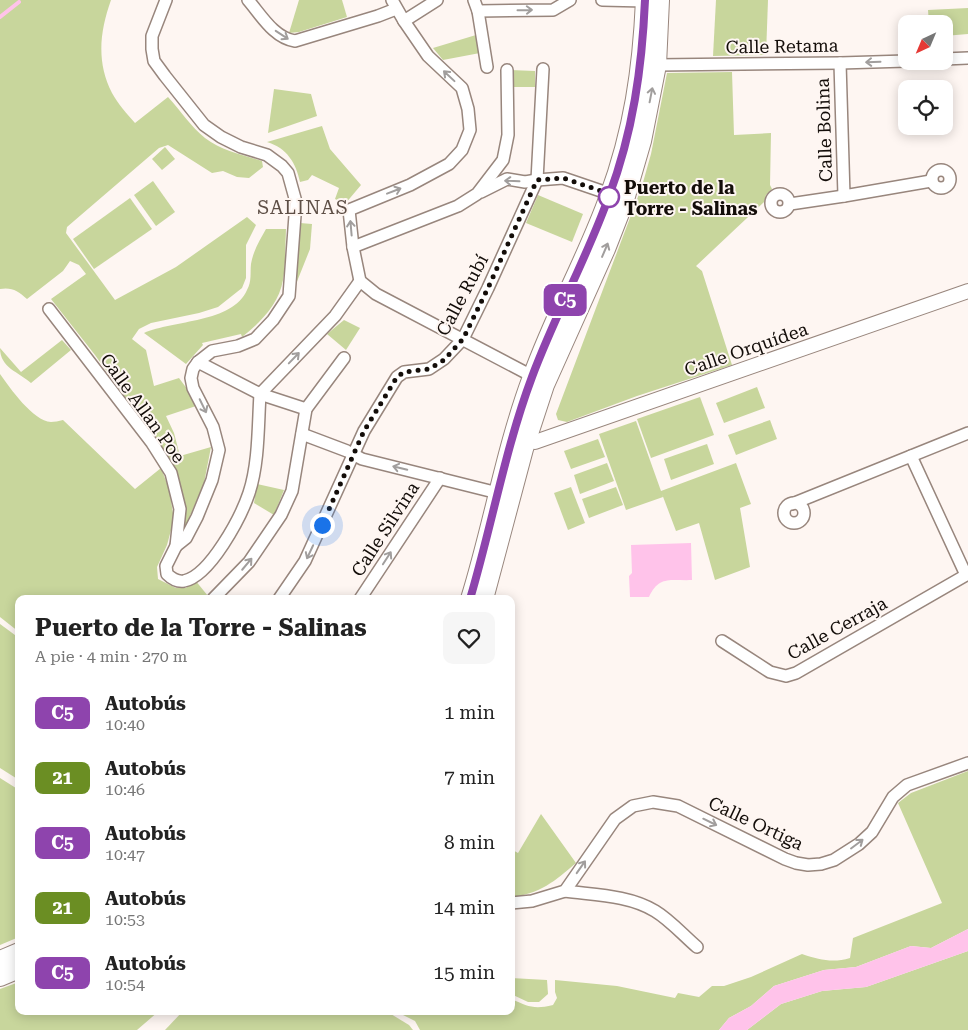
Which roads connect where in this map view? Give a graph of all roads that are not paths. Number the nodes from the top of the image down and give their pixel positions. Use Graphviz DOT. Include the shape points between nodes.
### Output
graph roads {
  1 [pos="166,0"];
  2 [pos="248,0"];
  3 [pos="437,0"];
  4 [pos="474,0"];
  5 [pos="570,0"];
  6 [pos="602,0"];
  7 [pos="650,0"];
  8 [pos="394,4"];
  9 [pos="478,11"];
  10 [pos="404,21"];
  11 [pos="968,58"];
  12 [pos="953,59"];
  13 [pos="898,61"];
  14 [pos="840,63"];
  15 [pos="658,65"];
  16 [pos="487,67"];
  17 [pos="543,69"];
  18 [pos="506,70"];
  19 [pos="537,180"];
  20 [pos="931,181"];
  21 [pos="477,194"];
  22 [pos="610,194"];
  23 [pos="844,196"];
  24 [pos="790,204"];
  25 [pos="353,247"];
  26 [pos="360,281"];
  27 [pos="968,291"];
  28 [pos="48,309"];
  29 [pos="463,339"];
  30 [pos="344,358"];
  31 [pos="198,362"];
  32 [pos="532,376"];
  33 [pos="260,394"];
  34 [pos="306,409"];
  35 [pos="968,433"];
  36 [pos="302,434"];
  37 [pos="530,446"];
  38 [pos="355,455"];
  39 [pos="911,456"];
  40 [pos="505,465"];
  41 [pos="440,478"];
  42 [pos="498,493"];
  43 [pos="792,504"];
  44 [pos="176,546"];
  45 [pos="967,575"];
  46 [pos="217,595"];
  47 [pos="283,595"];
  48 [pos="363,595"];
  49 [pos="471,595"];
  50 [pos="485,595"];
  51 [pos="497,595"];
  52 [pos="722,641"];
  53 [pos="968,763"];
  54 [pos="565,891"];
  55 [pos="515,902"];
  56 [pos="697,947"];
  57 [pos="15,954"];
  58 [pos="0,960"];
  59 [pos="15,971"];
  60 [pos="0,977"];
  1 -- 31 [label="street" via="152,36 154,61 204,125 221,137 266,155 282,166 288,173 296,202 289,296 255,339 212,351"];
  2 -- 8 [label="street, one-way" via="274,30 288,40 378,16"];
  3 -- 10 [label="street"];
  4 -- 9 [label="street"];
  9 -- 5 [label="street, one-way" via="553,10"];
  6 -- 7 [label="street"];
  7 -- 15 [label="main road"];
  7 -- 22 [label="main road" via="637,92"];
  8 -- 10 [label="street"];
  9 -- 16 [label="street"];
  25 -- 10 [label="street, one-way" via="350,210 410,185 448,164 462,150 470,130 462,88 428,56"];
  11 -- 12 [label="street"];
  13 -- 14 [label="street, Calle Retama, one-way"];
  14 -- 15 [label="street, Calle Retama"];
  14 -- 23 [label="street, Calle Bolina"];
  37 -- 15 [label="main road, one-way" via="545,384 624,203 642,141"];
  17 -- 19 [label="street, Calle Rubí"];
  18 -- 21 [label="street" via="508,135 503,160"];
  19 -- 21 [label="street, one-way" via="506,179"];
  19 -- 22 [label="street" via="563,178"];
  19 -- 29 [label="street, Calle Rubí"];
  20 -- 23 [label="street, Calle Bolina"];
  21 -- 25 [label="street" via="458,206"];
  22 -- 32 [label="main road"];
  23 -- 24 [label="street, Calle Bolina"];
  25 -- 26 [label="street"];
  26 -- 29 [label="street" via="376,294"];
  33 -- 26 [label="street, one-way" via="335,316"];
  27 -- 37 [label="street, Calle Orquídea"];
  28 -- 44 [label="street, Calle Allan Poe" via="152,443 171,473 180,510"];
  29 -- 32 [label="street"];
  29 -- 38 [label="street, Calle Rubí" via="444,360 429,369 404,372 397,377 364,431"];
  30 -- 34 [label="street"];
  31 -- 33 [label="street"];
  31 -- 44 [label="street, one-way" via="191,378 193,388 214,427 219,450 212,480 197,516 186,538"];
  32 -- 40 [label="main road"];
  33 -- 34 [label="street"];
  33 -- 44 [label="street, Calle Allan Poe" via="257,450 249,493 236,523 204,569 182,581 167,574 166,566"];
  34 -- 36 [label="street"];
  35 -- 39 [label="street"];
  36 -- 38 [label="street"];
  46 -- 36 [label="street, one-way" via="249,562 281,514 292,491"];
  37 -- 40 [label="main road"];
  37 -- 50 [label="main road"];
  37 -- 51 [label="main road"];
  41 -- 38 [label="street, one-way"];
  38 -- 47 [label="street, Calle Rubí, one-way" via="306,561"];
  39 -- 43 [label="street"];
  39 -- 45 [label="street"];
  40 -- 42 [label="main road"];
  41 -- 42 [label="street"];
  48 -- 41 [label="street, Calle Silvina, one-way"];
  42 -- 49 [label="main road"];
  45 -- 52 [label="street, Calle Cerraja" via="786,676 770,672"];
  54 -- 53 [label="street, Calle Ortiga, one-way" via="615,819 633,806 653,802 678,806 790,861 820,864 834,860 866,838 893,797 907,785"];
  54 -- 55 [label="street"];
  54 -- 56 [label="street" via="644,904"];
  57 -- 58 [label="main road"];
  59 -- 60 [label="main road"];
}
